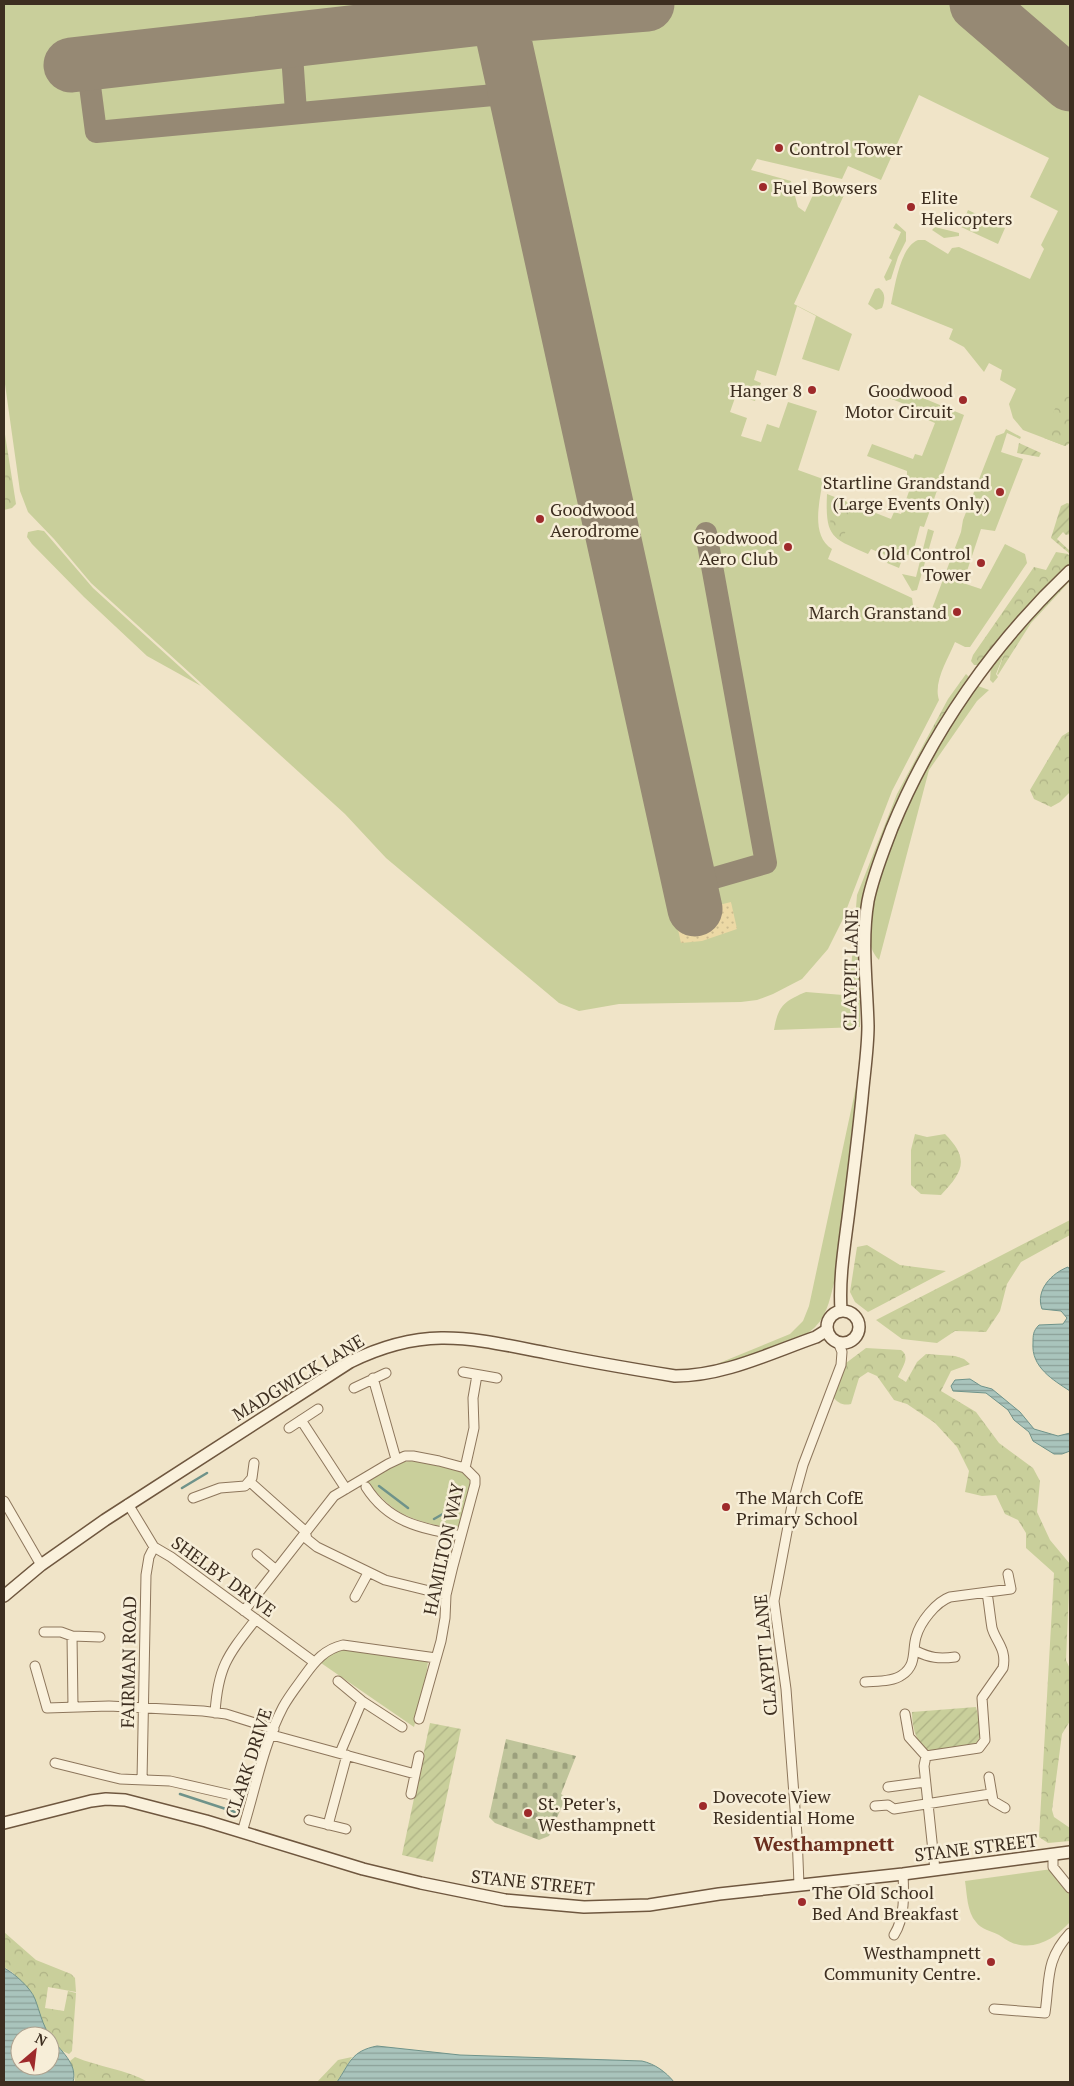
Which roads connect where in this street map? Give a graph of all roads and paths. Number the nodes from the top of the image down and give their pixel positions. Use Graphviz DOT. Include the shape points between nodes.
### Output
graph roads {
  1 [pos="1070,571"];
  2 [pos="841,1310"];
  3 [pos="827,1330"];
  4 [pos="838,1342"];
  5 [pos="463,1372"];
  6 [pos="386,1373"];
  7 [pos="477,1375"];
  8 [pos="373,1378"];
  9 [pos="497,1378"];
  10 [pos="354,1388"];
  11 [pos="318,1409"];
  12 [pos="301,1420"];
  13 [pos="289,1428"];
  14 [pos="396,1460"];
  15 [pos="254,1463"];
  16 [pos="465,1468"];
  17 [pos="250,1482"];
  18 [pos="366,1487"];
  19 [pos="346,1489"];
  20 [pos="193,1498"];
  21 [pos="4,1502"];
  22 [pos="128,1504"];
  23 [pos="305,1531"];
  24 [pos="461,1536"];
  25 [pos="154,1547"];
  26 [pos="257,1554"];
  27 [pos="41,1565"];
  28 [pos="276,1570"];
  29 [pos="368,1573"];
  30 [pos="1008,1574"];
  31 [pos="987,1592"];
  32 [pos="446,1595"];
  33 [pos="4,1596"];
  34 [pos="355,1596"];
  35 [pos="244,1611"];
  36 [pos="256,1620"];
  37 [pos="44,1632"];
  38 [pos="72,1636"];
  39 [pos="100,1637"];
  40 [pos="916,1651"];
  41 [pos="955,1657"];
  42 [pos="436,1658"];
  43 [pos="314,1662"];
  44 [pos="35,1666"];
  45 [pos="338,1681"];
  46 [pos="865,1682"];
  47 [pos="362,1701"];
  48 [pos="73,1706"];
  49 [pos="144,1709"];
  50 [pos="215,1712"];
  51 [pos="905,1714"];
  52 [pos="420,1719"];
  53 [pos="402,1727"];
  54 [pos="273,1732"];
  55 [pos="344,1754"];
  56 [pos="419,1756"];
  57 [pos="926,1756"];
  58 [pos="55,1763"];
  59 [pos="415,1774"];
  60 [pos="989,1777"];
  61 [pos="142,1780"];
  62 [pos="925,1782"];
  63 [pos="888,1787"];
  64 [pos="410,1794"];
  65 [pos="990,1794"];
  66 [pos="240,1797"];
  67 [pos="928,1804"];
  68 [pos="875,1806"];
  69 [pos="1005,1808"];
  70 [pos="309,1820"];
  71 [pos="4,1823"];
  72 [pos="328,1824"];
  73 [pos="346,1829"];
  74 [pos="242,1832"];
  75 [pos="1070,1852"];
  76 [pos="1053,1855"];
  77 [pos="935,1870"];
  78 [pos="903,1874"];
  79 [pos="799,1886"];
  80 [pos="1070,1887"];
  81 [pos="1070,1932"];
  82 [pos="894,1936"];
  83 [pos="994,2009"];
  1 -- 2 [label="street, CLAYPIT LANE" via="999,648 958,705 898,814 874,878 868,902 865,947 868,1028 839,1286"];
  2 -- 3 [label="street" via="830,1317"];
  2 -- 4 [label="street" via="856,1317 859,1330 852,1340"];
  3 -- 4 [label="street" via="829,1336"];
  3 -- 22 [label="street, MADGWICK LANE" via="816,1337 714,1373 695,1376 675,1376 468,1338 431,1337 382,1348 350,1362"];
  4 -- 79 [label="street, CLAYPIT LANE" via="842,1352 841,1365 803,1465 774,1601 786,1690"];
  5 -- 7 [label="street"];
  6 -- 8 [label="street"];
  7 -- 9 [label="street"];
  7 -- 16 [label="street" via="473,1398 474,1431"];
  8 -- 10 [label="street"];
  8 -- 14 [label="street"];
  11 -- 12 [label="street"];
  12 -- 13 [label="street"];
  12 -- 19 [label="street"];
  14 -- 16 [label="street, HAMILTON WAY" via="412,1456"];
  14 -- 19 [label="street, HAMILTON WAY"];
  15 -- 17 [label="street"];
  16 -- 24 [label="street, HAMILTON WAY" via="475,1478 475,1484"];
  17 -- 20 [label="street" via="238,1488 220,1488"];
  17 -- 23 [label="street"];
  18 -- 24 [label="street" via="374,1500 402,1521"];
  19 -- 23 [label="street, HAMILTON WAY" via="334,1496"];
  21 -- 27 [label="street"];
  22 -- 25 [label="street, SHELBY DRIVE"];
  22 -- 27 [label="street, MADGWICK LANE"];
  23 -- 28 [label="street, HAMILTON WAY"];
  23 -- 29 [label="street" via="310,1543"];
  24 -- 32 [label="street, HAMILTON WAY"];
  25 -- 35 [label="street, SHELBY DRIVE"];
  25 -- 49 [label="street, FAIRMAN ROAD" via="146,1575"];
  26 -- 28 [label="street"];
  27 -- 33 [label="street, MADGWICK LANE"];
  28 -- 35 [label="street, HAMILTON WAY"];
  29 -- 32 [label="street" via="399,1585"];
  29 -- 34 [label="street"];
  30 -- 31 [label="street" via="1011,1590"];
  31 -- 40 [label="street" via="943,1599 922,1624 916,1638"];
  31 -- 57 [label="street" via="993,1630 1001,1644 1004,1663 982,1698 985,1740 979,1748"];
  32 -- 42 [label="street, HAMILTON WAY" via="445,1618"];
  35 -- 36 [label="street, SHELBY DRIVE"];
  36 -- 43 [label="street, SHELBY DRIVE"];
  36 -- 50 [label="street" via="238,1641 221,1670"];
  37 -- 38 [label="street"];
  38 -- 39 [label="street"];
  38 -- 48 [label="street"];
  40 -- 41 [label="street" via="929,1658"];
  40 -- 46 [label="street" via="910,1667 902,1676"];
  42 -- 43 [label="street, CLARK DRIVE" via="343,1645 333,1647"];
  42 -- 52 [label="street, HAMILTON WAY"];
  43 -- 54 [label="street, CLARK DRIVE" via="283,1707"];
  44 -- 48 [label="street" via="47,1708"];
  45 -- 47 [label="street"];
  47 -- 53 [label="street"];
  47 -- 55 [label="street"];
  48 -- 49 [label="street"];
  49 -- 50 [label="street"];
  49 -- 61 [label="street, FAIRMAN ROAD"];
  50 -- 54 [label="street"];
  51 -- 57 [label="street" via="909,1737"];
  54 -- 55 [label="street"];
  54 -- 74 [label="street, CLARK DRIVE"];
  55 -- 59 [label="street"];
  55 -- 72 [label="street"];
  56 -- 59 [label="street"];
  57 -- 62 [label="street"];
  58 -- 61 [label="street" via="120,1779"];
  59 -- 64 [label="street"];
  60 -- 65 [label="street"];
  61 -- 66 [label="street" via="170,1781"];
  62 -- 63 [label="street"];
  62 -- 67 [label="street"];
  65 -- 67 [label="street"];
  65 -- 69 [label="street" via="992,1801"];
  67 -- 68 [label="street" via="894,1809"];
  67 -- 77 [label="street"];
  70 -- 72 [label="street"];
  71 -- 74 [label="street, STANE STREET" via="73,1804 106,1799 144,1804"];
  72 -- 73 [label="street"];
  74 -- 79 [label="street, STANE STREET" via="421,1883 542,1904 649,1905"];
  75 -- 76 [label="street, STANE STREET"];
  76 -- 77 [label="street, STANE STREET"];
  76 -- 80 [label="street" via="1053,1867"];
  77 -- 78 [label="street, STANE STREET"];
  78 -- 79 [label="street, STANE STREET"];
  78 -- 82 [label="street" via="904,1896 899,1928"];
  81 -- 83 [label="street" via="1051,1962 1045,2014"];
}
